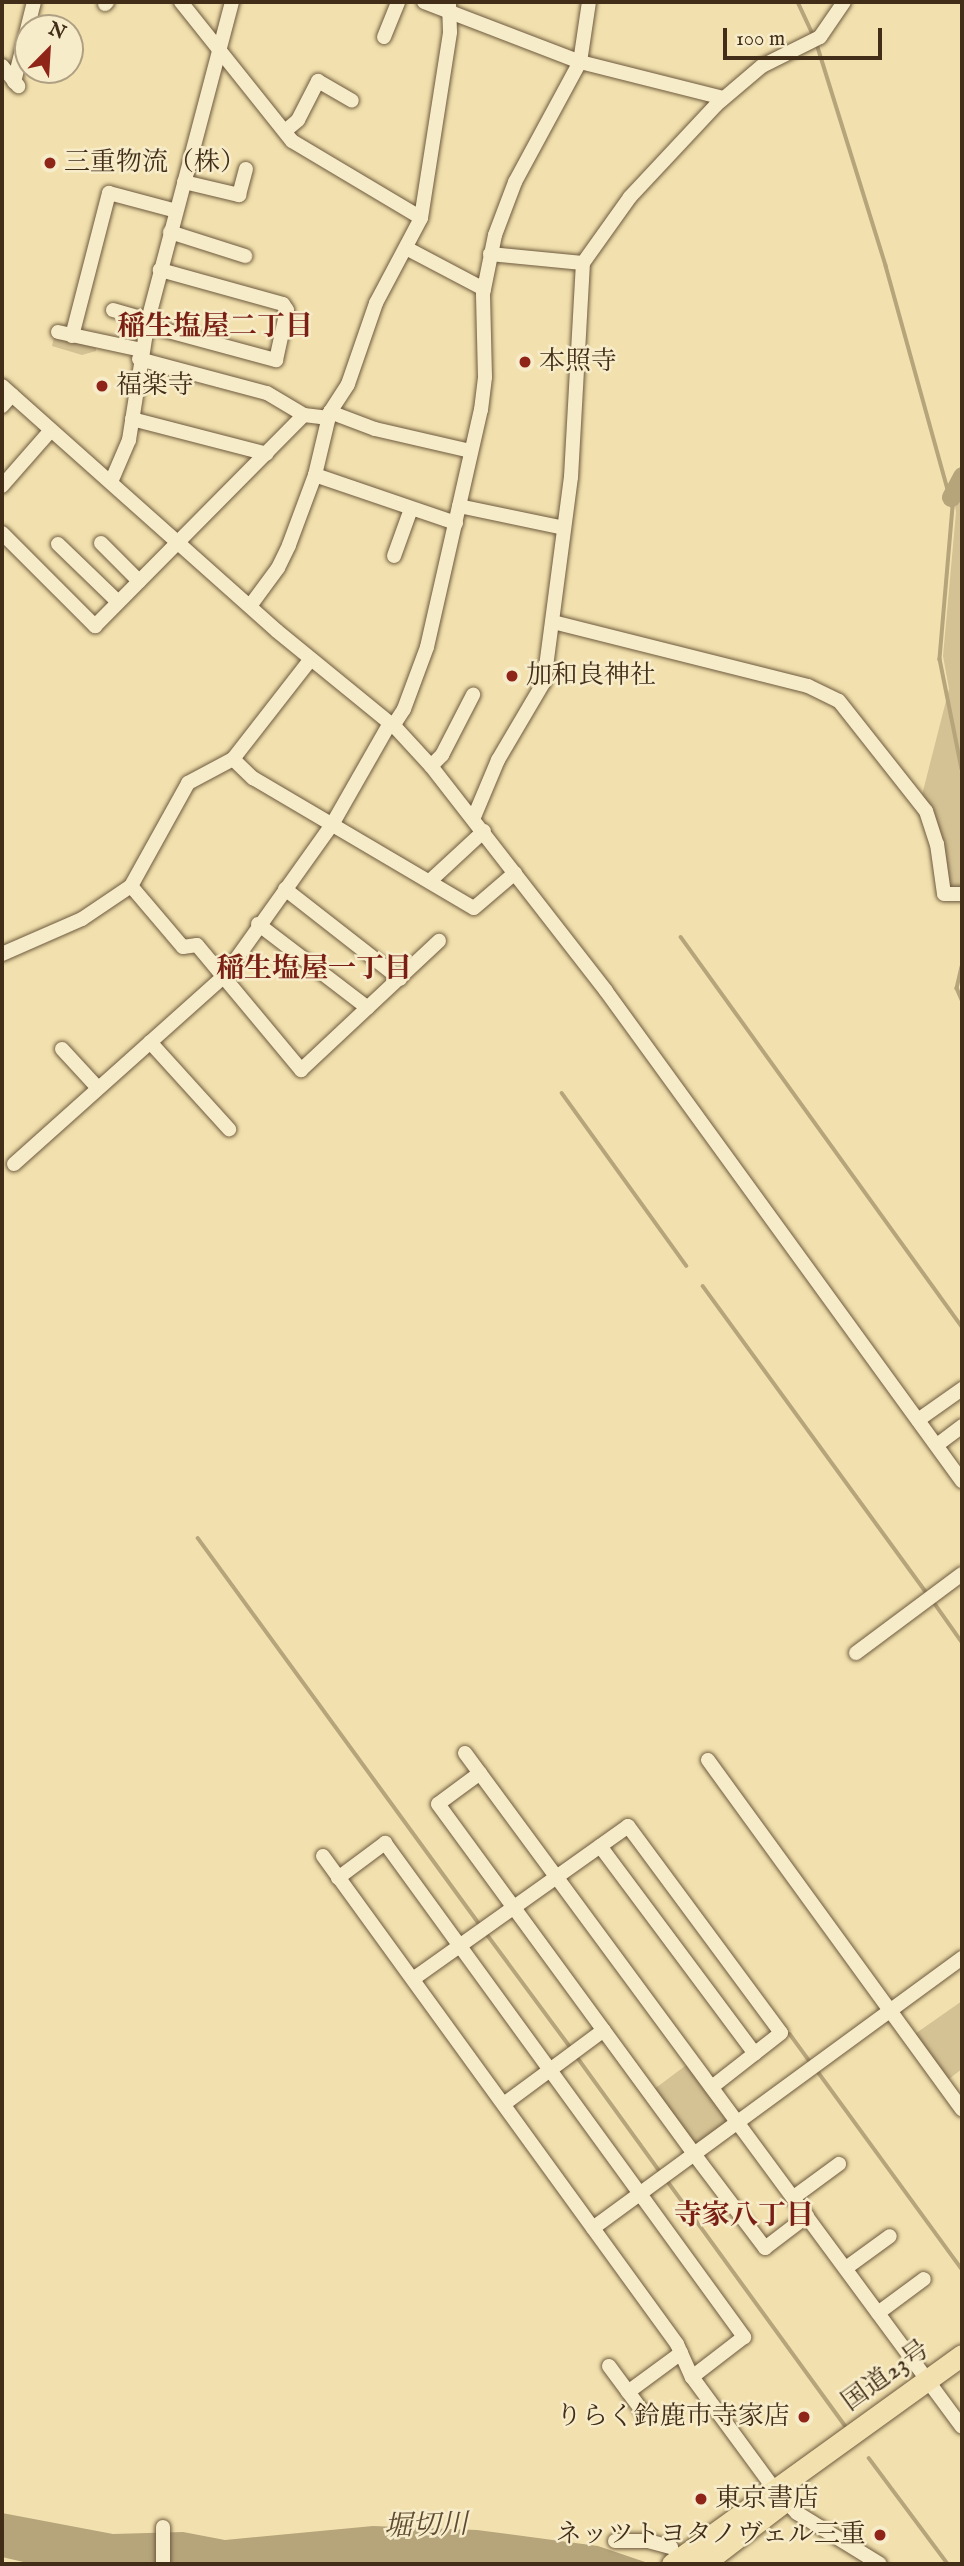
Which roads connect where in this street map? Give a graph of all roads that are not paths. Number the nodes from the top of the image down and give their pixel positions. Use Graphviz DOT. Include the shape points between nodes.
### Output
graph roads {
  1 [pos="34,2"];
  2 [pos="181,2"];
  3 [pos="232,2"];
  4 [pos="398,2"];
  5 [pos="424,2"];
  6 [pos="589,2"];
  7 [pos="844,2"];
  8 [pos="450,7"];
  9 [pos="384,37"];
  10 [pos="219,49"];
  11 [pos="580,62"];
  12 [pos="2,66"];
  13 [pos="723,98"];
  14 [pos="352,100"];
  15 [pos="285,131"];
  16 [pos="246,169"];
  17 [pos="184,182"];
  18 [pos="176,211"];
  19 [pos="421,218"];
  20 [pos="170,232"];
  21 [pos="408,249"];
  22 [pos="490,254"];
  23 [pos="245,256"];
  24 [pos="583,264"];
  25 [pos="160,270"];
  26 [pos="485,289"];
  27 [pos="113,310"];
  28 [pos="147,323"];
  29 [pos="140,354"];
  30 [pos="7,390"];
  31 [pos="2,406"];
  32 [pos="304,415"];
  33 [pos="330,415"];
  34 [pos="132,419"];
  35 [pos="51,430"];
  36 [pos="470,451"];
  37 [pos="267,454"];
  38 [pos="315,475"];
  39 [pos="111,482"];
  40 [pos="2,486"];
  41 [pos="459,506"];
  42 [pos="411,509"];
  43 [pos="456,523"];
  44 [pos="564,528"];
  45 [pos="2,533"];
  46 [pos="101,543"];
  47 [pos="179,543"];
  48 [pos="58,544"];
  49 [pos="394,556"];
  50 [pos="139,581"];
  51 [pos="118,602"];
  52 [pos="250,606"];
  53 [pos="553,622"];
  54 [pos="310,660"];
  55 [pos="473,695"];
  56 [pos="391,724"];
  57 [pos="233,759"];
  58 [pos="431,766"];
  59 [pos="474,817"];
  60 [pos="333,823"];
  61 [pos="484,831"];
  62 [pos="515,873"];
  63 [pos="431,880"];
  64 [pos="131,886"];
  65 [pos="285,889"];
  66 [pos="962,894"];
  67 [pos="258,924"];
  68 [pos="439,941"];
  69 [pos="2,954"];
  70 [pos="224,975"];
  71 [pos="400,979"];
  72 [pos="368,1008"];
  73 [pos="149,1042"];
  74 [pos="62,1049"];
  75 [pos="98,1088"];
  76 [pos="229,1129"];
  77 [pos="14,1164"];
  78 [pos="962,1389"];
  79 [pos="918,1420"];
  80 [pos="962,1426"];
  81 [pos="937,1446"];
  82 [pos="962,1481"];
  83 [pos="962,1574"];
  84 [pos="856,1653"];
  85 [pos="464,1753"];
  86 [pos="708,1760"];
  87 [pos="480,1773"];
  88 [pos="600,1846"];
  89 [pos="323,1856"];
  90 [pos="556,1877"];
  91 [pos="338,1878"];
  92 [pos="514,1908"];
  93 [pos="460,1947"];
  94 [pos="962,1958"];
  95 [pos="412,1979"];
  96 [pos="890,2012"];
  97 [pos="604,2030"];
  98 [pos="755,2054"];
  99 [pos="550,2071"];
  100 [pos="712,2087"];
  101 [pos="504,2104"];
  102 [pos="961,2107"];
  103 [pos="738,2122"];
  104 [pos="694,2154"];
  105 [pos="839,2164"];
  106 [pos="640,2194"];
  107 [pos="794,2197"];
  108 [pos="807,2216"];
  109 [pos="593,2228"];
  110 [pos="890,2236"];
  111 [pos="846,2268"];
  112 [pos="924,2279"];
  113 [pos="878,2313"];
  114 [pos="681,2353"];
  115 [pos="962,2355"];
  116 [pos="609,2366"];
  117 [pos="962,2371"];
  118 [pos="692,2377"];
  119 [pos="931,2386"];
  120 [pos="628,2392"];
  121 [pos="643,2412"];
  122 [pos="962,2427"];
  123 [pos="779,2495"];
  124 [pos="163,2529"];
  125 [pos="615,2541"];
  126 [pos="671,2556"];
  127 [pos="163,2564"];
  128 [pos="703,2564"];
  129 [pos="880,2564"];
  1 -- 12 [label="street" via="17,84"];
  2 -- 10 [label="street"];
  3 -- 10 [label="street"];
  4 -- 9 [label="street"];
  5 -- 8 [label="street"];
  6 -- 11 [label="street"];
  7 -- 13 [label="street" via="813,41 762,66"];
  8 -- 11 [label="street"];
  8 -- 19 [label="street"];
  10 -- 15 [label="street"];
  10 -- 17 [label="street"];
  11 -- 13 [label="street"];
  11 -- 22 [label="street" via="515,182"];
  13 -- 24 [label="street" via="630,197"];
  14 -- 15 [label="street" via="318,82 298,120"];
  15 -- 19 [label="street" via="302,149 350,172"];
  16 -- 17 [label="street" via="239,195"];
  17 -- 18 [label="street"];
  18 -- 20 [label="street"];
  18 -- 29 [label="street" via="109,193 65,334"];
  19 -- 21 [label="street"];
  20 -- 23 [label="street"];
  20 -- 25 [label="street"];
  21 -- 26 [label="street"];
  21 -- 33 [label="street" via="382,291 348,384"];
  22 -- 24 [label="street"];
  22 -- 26 [label="street"];
  24 -- 44 [label="street"];
  25 -- 28 [label="street"];
  25 -- 28 [label="street" via="283,304 287,310 276,360"];
  26 -- 36 [label="street" via="485,377"];
  27 -- 28 [label="street"];
  28 -- 29 [label="street"];
  29 -- 32 [label="street" via="267,393"];
  29 -- 34 [label="street"];
  30 -- 31 [label="street"];
  30 -- 35 [label="street"];
  32 -- 33 [label="street"];
  32 -- 37 [label="street"];
  33 -- 36 [label="street"];
  33 -- 38 [label="street"];
  34 -- 37 [label="street"];
  34 -- 39 [label="street" via="127,448"];
  35 -- 39 [label="street"];
  35 -- 40 [label="street"];
  36 -- 41 [label="street"];
  37 -- 47 [label="street"];
  38 -- 42 [label="street"];
  38 -- 52 [label="street" via="278,568"];
  39 -- 47 [label="street"];
  41 -- 43 [label="street"];
  41 -- 44 [label="street"];
  42 -- 43 [label="street"];
  42 -- 49 [label="street"];
  43 -- 56 [label="street" via="427,647 404,709"];
  44 -- 53 [label="street"];
  45 -- 51 [label="street" via="95,626"];
  46 -- 50 [label="street"];
  47 -- 50 [label="street"];
  47 -- 52 [label="street"];
  48 -- 51 [label="street"];
  50 -- 51 [label="street"];
  52 -- 54 [label="street"];
  53 -- 59 [label="street" via="544,682 498,760"];
  53 -- 66 [label="street" via="808,686 839,701 853,713 926,811 937,844 944,894"];
  54 -- 56 [label="street"];
  54 -- 57 [label="street"];
  55 -- 58 [label="street" via="442,755"];
  56 -- 58 [label="street"];
  56 -- 60 [label="street"];
  57 -- 60 [label="street" via="253,778"];
  57 -- 64 [label="street" via="188,783"];
  58 -- 59 [label="street"];
  59 -- 61 [label="street"];
  60 -- 63 [label="street" via="393,862"];
  60 -- 65 [label="street"];
  61 -- 62 [label="street"];
  61 -- 63 [label="street"];
  62 -- 63 [label="street" via="474,908"];
  62 -- 79 [label="street"];
  64 -- 69 [label="street" via="82,919"];
  64 -- 70 [label="street" via="183,947 198,945"];
  65 -- 67 [label="street"];
  65 -- 71 [label="street"];
  67 -- 70 [label="street"];
  67 -- 72 [label="street"];
  68 -- 71 [label="street"];
  70 -- 72 [label="street" via="301,1070"];
  70 -- 73 [label="street"];
  71 -- 72 [label="street"];
  73 -- 75 [label="street"];
  73 -- 76 [label="street"];
  74 -- 75 [label="street"];
  75 -- 77 [label="street"];
  78 -- 79 [label="street"];
  79 -- 81 [label="street"];
  80 -- 81 [label="street"];
  81 -- 82 [label="street"];
  83 -- 84 [label="street"];
  85 -- 87 [label="street"];
  86 -- 96 [label="street"];
  87 -- 90 [label="street"];
  87 -- 92 [label="street" via="438,1804"];
  88 -- 90 [label="street"];
  88 -- 98 [label="street"];
  88 -- 98 [label="street" via="628,1826 781,2034"];
  89 -- 91 [label="street"];
  90 -- 92 [label="street"];
  90 -- 100 [label="street"];
  91 -- 93 [label="street" via="385,1843"];
  91 -- 95 [label="street"];
  92 -- 93 [label="street"];
  92 -- 97 [label="street"];
  93 -- 95 [label="street"];
  93 -- 99 [label="street"];
  94 -- 96 [label="street"];
  95 -- 101 [label="street"];
  96 -- 102 [label="street"];
  96 -- 103 [label="street"];
  97 -- 99 [label="street"];
  97 -- 104 [label="street"];
  98 -- 100 [label="street"];
  99 -- 101 [label="street"];
  99 -- 106 [label="street"];
  100 -- 103 [label="street"];
  101 -- 109 [label="street"];
  103 -- 104 [label="street"];
  103 -- 107 [label="street"];
  104 -- 106 [label="street"];
  104 -- 108 [label="street" via="765,2248"];
  105 -- 107 [label="street"];
  106 -- 109 [label="street"];
  106 -- 118 [label="street" via="744,2337"];
  107 -- 108 [label="street"];
  108 -- 111 [label="street"];
  109 -- 114 [label="street"];
  110 -- 111 [label="street"];
  111 -- 113 [label="street"];
  112 -- 113 [label="street"];
  113 -- 119 [label="street"];
  114 -- 118 [label="street"];
  114 -- 120 [label="street"];
  115 -- 119 [label="highway, 国道23号"];
  116 -- 120 [label="street"];
  117 -- 119 [label="highway, 国道23号"];
  118 -- 123 [label="street"];
  119 -- 122 [label="street"];
  119 -- 123 [label="highway, 国道23号"];
  120 -- 121 [label="street"];
  123 -- 126 [label="highway, 国道23号"];
  123 -- 128 [label="highway, 国道23号"];
  123 -- 129 [label="street" via="797,2513"];
  124 -- 127 [label="street"];
  125 -- 126 [label="street" via="648,2541"];
}
